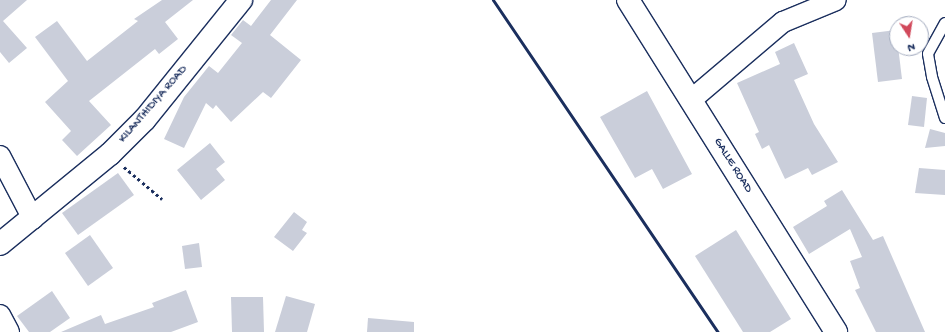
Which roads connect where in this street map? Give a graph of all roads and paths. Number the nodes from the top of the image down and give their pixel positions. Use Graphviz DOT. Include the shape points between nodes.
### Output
graph roads {
  1 [pos="241,0"];
  2 [pos="628,0"];
  3 [pos="836,0"];
  4 [pos="945,23"];
  5 [pos="691,100"];
  6 [pos="945,118"];
  7 [pos="110,154"];
  8 [pos="0,156"];
  9 [pos="162,199"];
  10 [pos="33,219"];
  11 [pos="0,244"];
  12 [pos="0,314"];
  13 [pos="9,332"];
  14 [pos="836,332"];
  1 -- 7 [label="main road, KILANTHIDIYA ROAD" via="145,119"];
  2 -- 5 [label="main road, GALLE ROAD"];
  3 -- 5 [label="street" via="783,22"];
  4 -- 6 [label="lane" via="928,54 937,96"];
  5 -- 14 [label="main road, GALLE ROAD"];
  7 -- 9 [label="path"];
  7 -- 10 [label="main road, KILANTHIDIYA ROAD"];
  8 -- 10 [label="street"];
  10 -- 11 [label="main road, KILANTHIDIYA ROAD"];
  12 -- 13 [label="street"];
}
